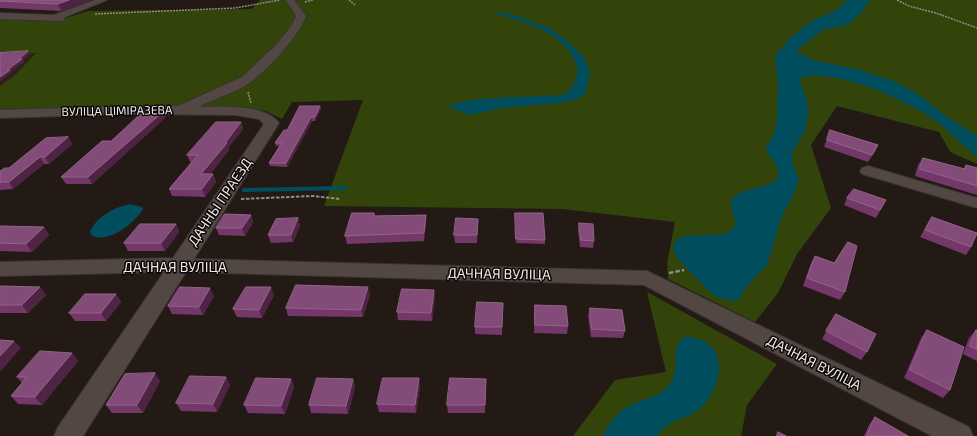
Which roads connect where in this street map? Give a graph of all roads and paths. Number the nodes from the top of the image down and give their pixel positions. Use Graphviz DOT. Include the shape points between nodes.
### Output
graph roads {
  1 [pos="103,0"];
  2 [pos="281,0"];
  3 [pos="290,0"];
  4 [pos="349,0"];
  5 [pos="897,0"];
  6 [pos="355,5"];
  7 [pos="90,15"];
  8 [pos="0,16"];
  9 [pos="977,28"];
  10 [pos="246,80"];
  11 [pos="180,110"];
  12 [pos="235,111"];
  13 [pos="253,113"];
  14 [pos="0,114"];
  15 [pos="868,171"];
  16 [pos="340,199"];
  17 [pos="222,200"];
  18 [pos="977,203"];
  19 [pos="178,265"];
  20 [pos="0,270"];
  21 [pos="68,436"];
  22 [pos="959,436"];
  1 -- 8 [label="street" via="58,18"];
  2 -- 7 [label="path" via="252,7 120,11"];
  3 -- 10 [label="street" via="301,16 297,26 280,47"];
  4 -- 6 [label="path"];
  5 -- 9 [label="path"];
  10 -- 11 [label="street"];
  10 -- 13 [label="path"];
  11 -- 12 [label="street, ВУЛІЦА ЦІМІРАЗЕВА"];
  11 -- 14 [label="street, ВУЛІЦА ЦІМІРАЗЕВА"];
  12 -- 13 [label="street, ДАЧНЫ ПРАЕЗД"];
  13 -- 17 [label="street, ДАЧНЫ ПРАЕЗД" via="263,116 272,123"];
  15 -- 18 [label="street"];
  16 -- 17 [label="path" via="313,196"];
  17 -- 19 [label="street, ДАЧНЫ ПРАЕЗД"];
  19 -- 20 [label="street, ДАЧНАЯ ВУЛІЦА"];
  19 -- 21 [label="street, ДАЧНЫ ПРАЕЗД"];
  19 -- 22 [label="street, ДАЧНАЯ ВУЛІЦА" via="647,278"];
}
